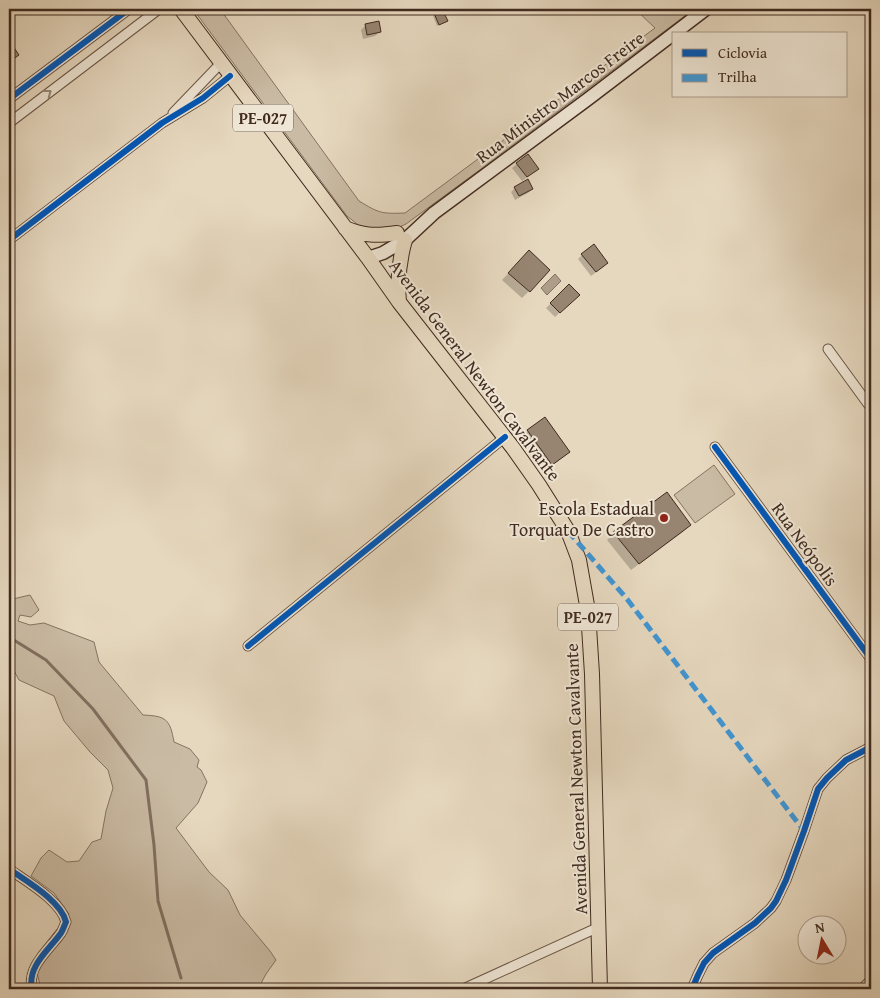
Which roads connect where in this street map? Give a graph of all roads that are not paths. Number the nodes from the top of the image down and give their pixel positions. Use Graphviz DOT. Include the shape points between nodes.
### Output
graph roads {
  1 [pos="129,9"];
  2 [pos="159,9"];
  3 [pos="181,9"];
  4 [pos="706,9"];
  5 [pos="676,32"];
  6 [pos="672,35"];
  7 [pos="221,63"];
  8 [pos="230,76"];
  9 [pos="9,99"];
  10 [pos="9,123"];
  11 [pos="162,123"];
  12 [pos="344,228"];
  13 [pos="401,236"];
  14 [pos="9,240"];
  15 [pos="368,258"];
  16 [pos="400,302"];
  17 [pos="828,349"];
  18 [pos="871,408"];
  19 [pos="505,438"];
  20 [pos="715,447"];
  21 [pos="248,646"];
  22 [pos="871,660"];
  23 [pos="871,747"];
  24 [pos="9,869"];
  25 [pos="600,927"];
  26 [pos="871,980"];
  27 [pos="32,989"];
  28 [pos="463,989"];
  29 [pos="600,989"];
  30 [pos="692,989"];
  31 [pos="862,989"];
  1 -- 9 [label="street"];
  10 -- 2 [label="street, one-way"];
  3 -- 7 [label="main road, Avenida General Newton Cavalvante / PE-027"];
  4 -- 5 [label="main road, Rua Ministro Marcos Freire"];
  6 -- 13 [label="main road, Rua Ministro Marcos Freire"];
  7 -- 8 [label="main road, Avenida General Newton Cavalvante / PE-027"];
  7 -- 11 [label="street"];
  8 -- 11 [label="street" via="203,98"];
  8 -- 12 [label="main road, Avenida General Newton Cavalvante / PE-027"];
  11 -- 14 [label="street"];
  12 -- 13 [label="main road" via="364,235"];
  12 -- 15 [label="main road, Avenida General Newton Cavalvante / PE-027"];
  13 -- 15 [label="main road, Rua Ministro Marcos Freire" via="383,253"];
  13 -- 16 [label="main road"];
  15 -- 16 [label="main road, Avenida General Newton Cavalvante / PE-027"];
  16 -- 19 [label="main road, Avenida General Newton Cavalvante / PE-027"];
  17 -- 18 [label="street"];
  19 -- 21 [label="street"];
  19 -- 25 [label="main road, Avenida General Newton Cavalvante / PE-027" via="568,531 580,560 588,611 591,666"];
  20 -- 22 [label="street, Rua Neópolis"];
  23 -- 30 [label="street" via="846,760 818,789 776,901 755,923 704,963"];
  24 -- 27 [label="street" via="43,894 62,912 66,922 33,971"];
  25 -- 28 [label="street"];
  25 -- 29 [label="main road, Avenida General Newton Cavalvante / PE-027"];
  26 -- 31 [label="street"];
}
